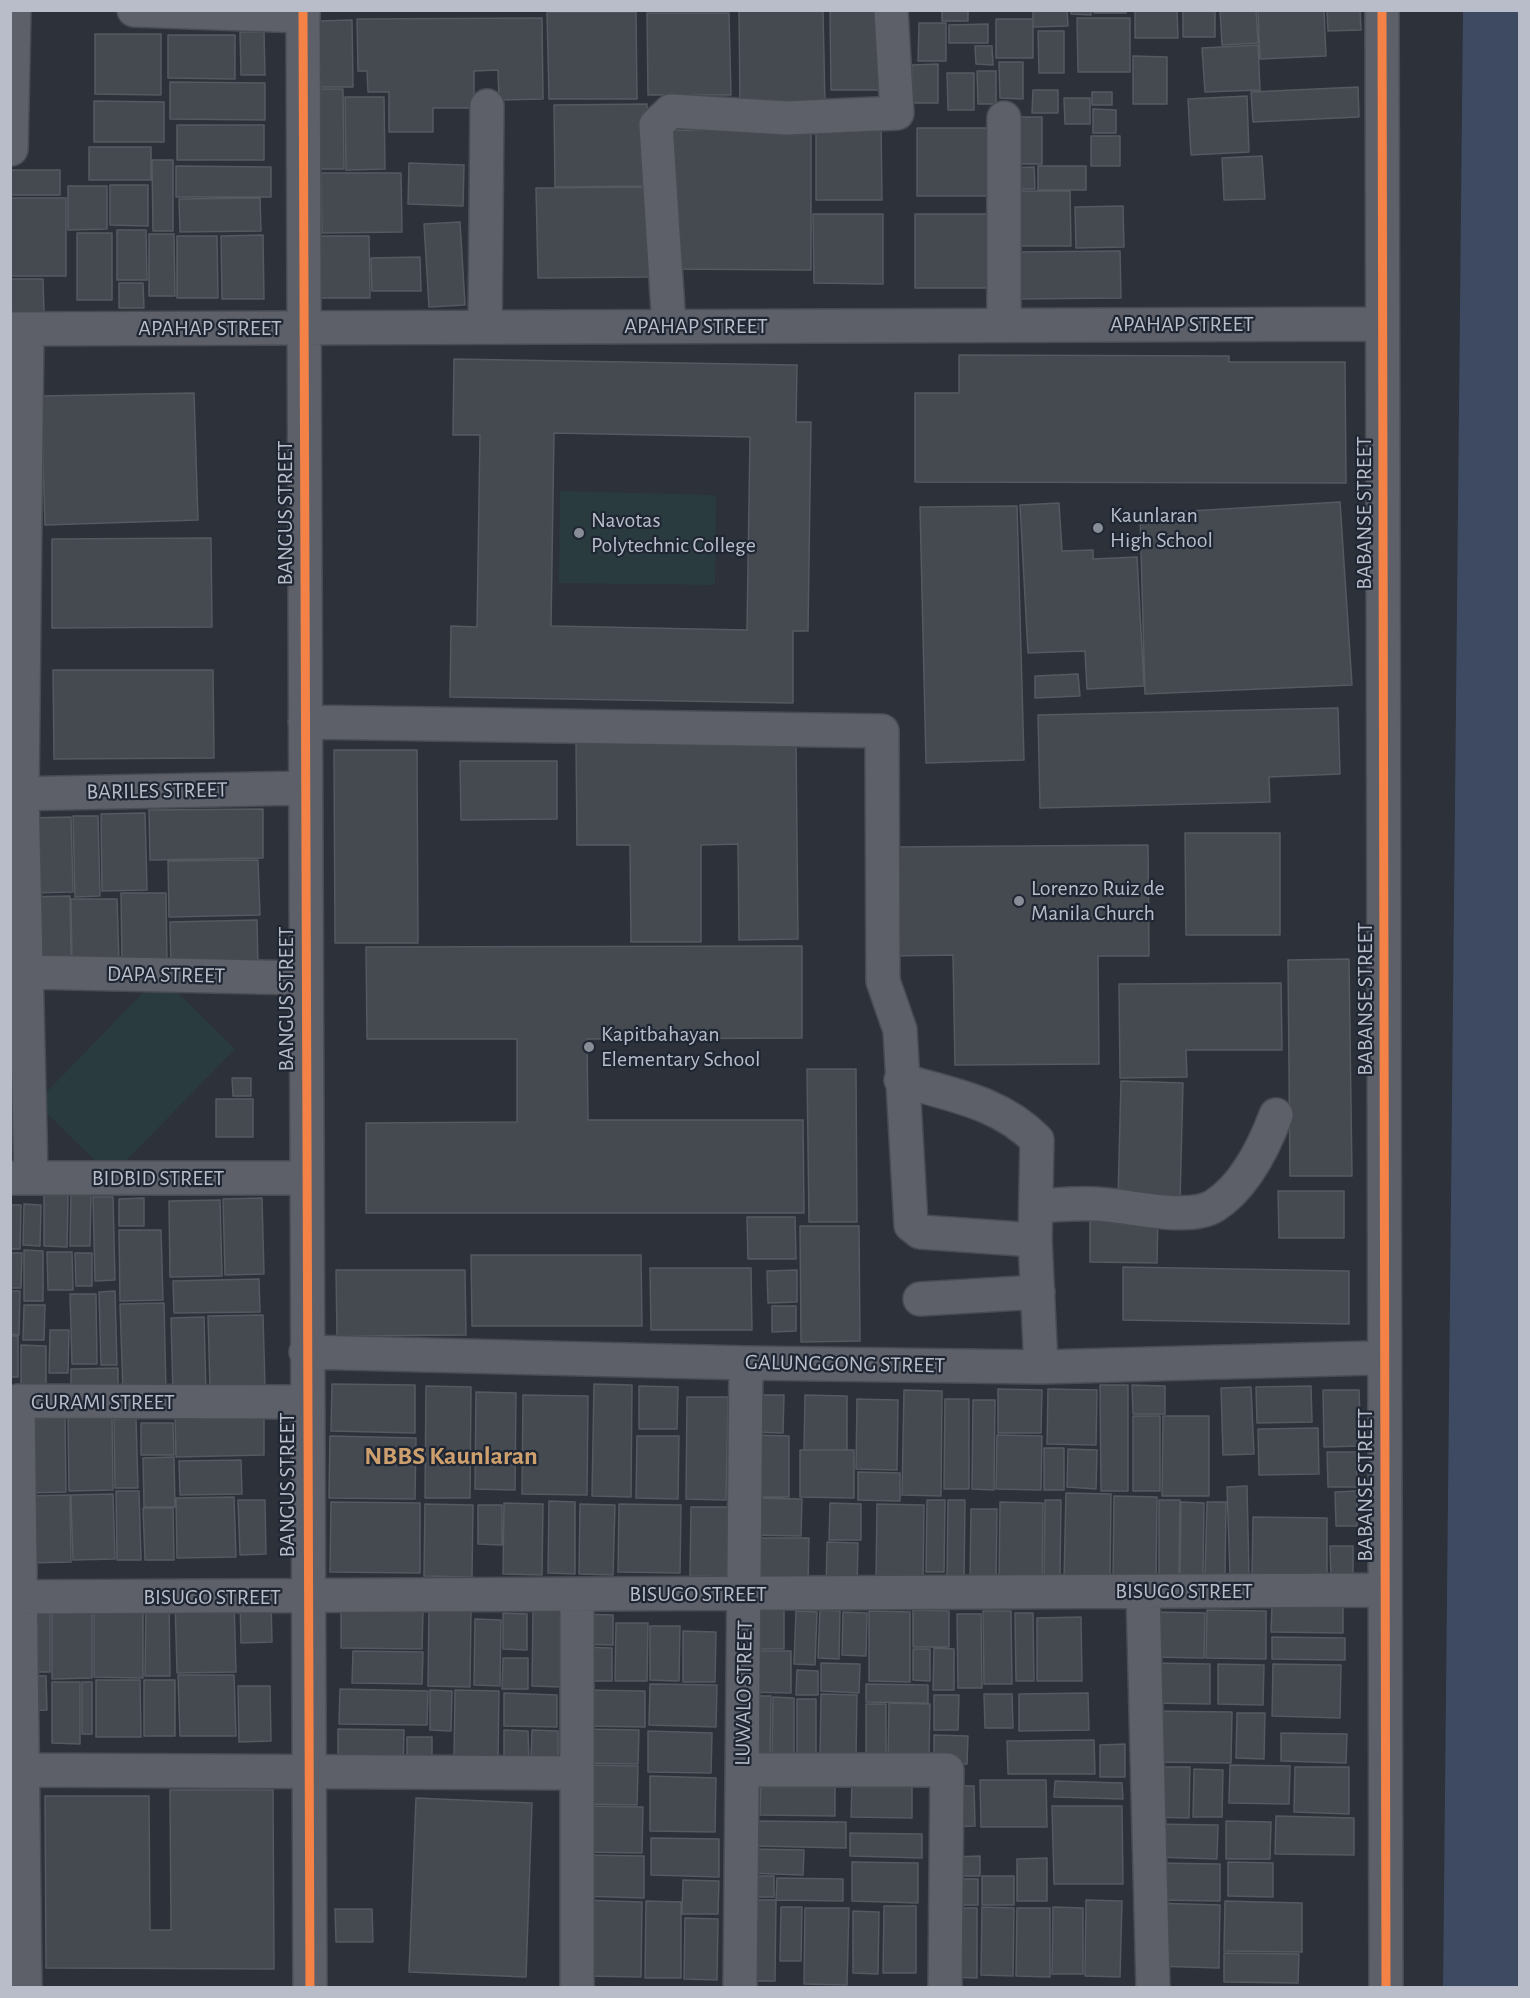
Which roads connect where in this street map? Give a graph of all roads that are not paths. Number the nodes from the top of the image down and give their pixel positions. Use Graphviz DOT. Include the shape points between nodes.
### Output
graph roads {
  1 [pos="14,10"];
  2 [pos="134,10"];
  3 [pos="891,10"];
  4 [pos="1382,10"];
  5 [pos="303,13"];
  6 [pos="487,106"];
  7 [pos="1004,118"];
  8 [pos="11,148"];
  9 [pos="1382,324"];
  10 [pos="1004,325"];
  11 [pos="669,326"];
  12 [pos="485,327"];
  13 [pos="304,328"];
  14 [pos="19,329"];
  15 [pos="304,722"];
  16 [pos="304,788"];
  17 [pos="16,794"];
  18 [pos="27,972"];
  19 [pos="305,978"];
  20 [pos="902,1080"];
  21 [pos="1276,1115"];
  22 [pos="21,1178"];
  23 [pos="306,1178"];
  24 [pos="1036,1206"];
  25 [pos="1035,1240"];
  26 [pos="1038,1292"];
  27 [pos="921,1299"];
  28 [pos="306,1352"];
  29 [pos="1384,1362"];
  30 [pos="746,1363"];
  31 [pos="1041,1367"];
  32 [pos="306,1402"];
  33 [pos="1385,1590"];
  34 [pos="1143,1592"];
  35 [pos="746,1594"];
  36 [pos="577,1595"];
  37 [pos="307,1596"];
  38 [pos="15,1597"];
  39 [pos="21,1770"];
  40 [pos="743,1770"];
  41 [pos="307,1771"];
  42 [pos="577,1773"];
  43 [pos="25,1988"];
  44 [pos="310,1988"];
  45 [pos="577,1988"];
  46 [pos="740,1988"];
  47 [pos="945,1988"];
  48 [pos="1153,1988"];
  49 [pos="1386,1988"];
  1 -- 8 [label="street"];
  2 -- 5 [label="street"];
  3 -- 11 [label="street" via="897,114 787,118 670,111 656,125"];
  4 -- 9 [label="street, BABANSE STREET"];
  5 -- 13 [label="street, BANGUS STREET"];
  6 -- 12 [label="street"];
  7 -- 10 [label="street"];
  9 -- 10 [label="street, APAHAP STREET"];
  9 -- 29 [label="street, BABANSE STREET"];
  10 -- 11 [label="street, APAHAP STREET"];
  11 -- 12 [label="street, APAHAP STREET"];
  12 -- 13 [label="street, APAHAP STREET"];
  13 -- 14 [label="street, APAHAP STREET"];
  13 -- 15 [label="street, BANGUS STREET"];
  14 -- 17 [label="street"];
  15 -- 16 [label="street, BANGUS STREET"];
  15 -- 20 [label="street" via="882,731 883,981 900,1030"];
  16 -- 17 [label="street, BARILES STREET"];
  16 -- 19 [label="street, BANGUS STREET"];
  17 -- 18 [label="street"];
  18 -- 19 [label="street, DAPA STREET"];
  18 -- 22 [label="street"];
  19 -- 23 [label="street, BANGUS STREET"];
  20 -- 24 [label="street" via="999,1110 1020,1123 1037,1140"];
  20 -- 25 [label="street" via="911,1225 920,1232"];
  21 -- 24 [label="street" via="1264,1145 1230,1194 1213,1207 1192,1213 1095,1204"];
  22 -- 23 [label="street, BIDBID STREET"];
  23 -- 28 [label="street, BANGUS STREET"];
  24 -- 25 [label="street"];
  25 -- 26 [label="street"];
  26 -- 27 [label="street"];
  26 -- 31 [label="street"];
  28 -- 30 [label="street, GALUNGGONG STREET"];
  28 -- 32 [label="street, BANGUS STREET"];
  29 -- 31 [label="street, GALUNGGONG STREET" via="1372,1358"];
  29 -- 33 [label="street, BABANSE STREET"];
  30 -- 31 [label="street, GALUNGGONG STREET"];
  30 -- 35 [label="street, LUWALO STREET"];
  32 -- 37 [label="street, BANGUS STREET"];
  32 -- 38 [label="street, GURAMI STREET" via="18,1401"];
  33 -- 34 [label="street, BISUGO STREET"];
  33 -- 49 [label="street, BABANSE STREET"];
  34 -- 35 [label="street, BISUGO STREET"];
  34 -- 48 [label="street"];
  35 -- 36 [label="street, BISUGO STREET"];
  35 -- 40 [label="street, LUWALO STREET"];
  36 -- 37 [label="street, BISUGO STREET"];
  36 -- 42 [label="street"];
  37 -- 38 [label="street, BISUGO STREET"];
  37 -- 41 [label="street, BANGUS STREET"];
  38 -- 39 [label="street, GURAMI STREET"];
  39 -- 41 [label="street"];
  39 -- 43 [label="street, GURAMI STREET"];
  40 -- 46 [label="street, LUWALO STREET"];
  40 -- 47 [label="street" via="947,1770"];
  41 -- 42 [label="street"];
  41 -- 44 [label="street, BANGUS STREET"];
  42 -- 45 [label="street"];
}
